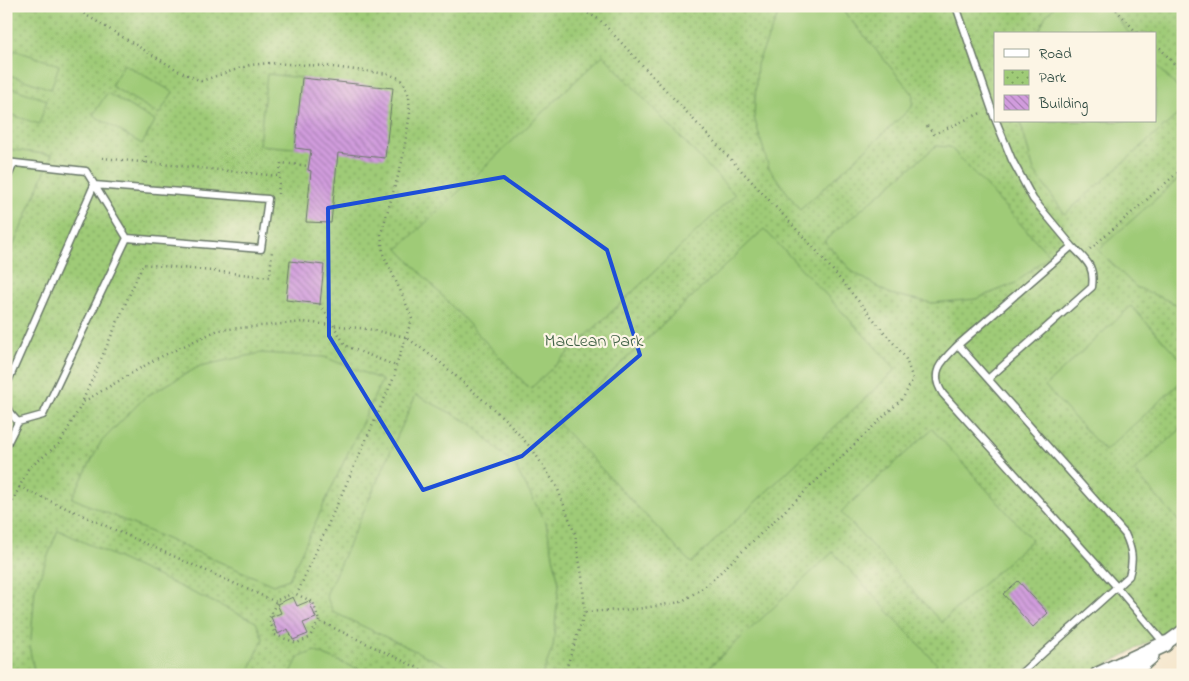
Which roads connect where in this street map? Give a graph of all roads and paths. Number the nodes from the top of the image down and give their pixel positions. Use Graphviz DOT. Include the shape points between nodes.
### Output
graph roads {
  1 [pos="71,6"];
  2 [pos="575,6"];
  3 [pos="956,6"];
  4 [pos="1113,6"];
  5 [pos="1136,32"];
  6 [pos="1156,47"];
  7 [pos="1183,74"];
  8 [pos="991,109"];
  9 [pos="994,116"];
  10 [pos="997,122"];
  11 [pos="926,126"];
  12 [pos="146,156"];
  13 [pos="102,158"];
  14 [pos="6,162"];
  15 [pos="14,163"];
  16 [pos="145,163"];
  17 [pos="309,166"];
  18 [pos="1183,168"];
  19 [pos="280,176"];
  20 [pos="6,181"];
  21 [pos="94,184"];
  22 [pos="278,194"];
  23 [pos="127,238"];
  24 [pos="1072,246"];
  25 [pos="273,250"];
  26 [pos="1082,257"];
  27 [pos="320,304"];
  28 [pos="333,325"];
  29 [pos="406,337"];
  30 [pos="958,345"];
  31 [pos="396,366"];
  32 [pos="988,378"];
  33 [pos="6,386"];
  34 [pos="83,402"];
  35 [pos="6,405"];
  36 [pos="18,422"];
  37 [pos="6,446"];
  38 [pos="19,487"];
  39 [pos="6,515"];
  40 [pos="1116,586"];
  41 [pos="297,594"];
  42 [pos="276,602"];
  43 [pos="585,612"];
  44 [pos="319,621"];
  45 [pos="1183,632"];
  46 [pos="1165,644"];
  47 [pos="433,675"];
  48 [pos="564,675"];
  49 [pos="1019,675"];
  50 [pos="1098,675"];
  51 [pos="1129,675"];
  1 -- 29 [label="path" via="201,81 250,65 270,63 325,66 399,78 409,96 410,113 402,162 381,234 383,254 412,319"];
  2 -- 43 [label="path" via="600,20 815,250 905,357 913,379 903,398 707,585 681,602"];
  3 -- 8 [label="lane"];
  4 -- 5 [label="path"];
  6 -- 7 [label="path"];
  8 -- 9 [label="lane"];
  8 -- 11 [label="path" via="934,134"];
  10 -- 24 [label="lane" via="1033,199"];
  12 -- 16 [label="path"];
  13 -- 16 [label="path"];
  14 -- 15 [label="lane"];
  15 -- 20 [label="lane"];
  15 -- 21 [label="lane" via="86,171"];
  16 -- 19 [label="path"];
  17 -- 19 [label="path" via="281,164"];
  18 -- 26 [label="path"];
  19 -- 22 [label="path"];
  21 -- 23 [label="lane"];
  21 -- 23 [label="lane" via="268,200 261,249"];
  21 -- 33 [label="lane"];
  23 -- 36 [label="lane" via="43,415"];
  24 -- 26 [label="lane"];
  24 -- 30 [label="lane"];
  25 -- 34 [label="path" via="270,277 143,264"];
  26 -- 32 [label="lane" via="1093,275 1092,287"];
  27 -- 28 [label="path"];
  28 -- 29 [label="path"];
  28 -- 31 [label="path" via="346,346"];
  28 -- 34 [label="path" via="304,322 218,330 156,359"];
  29 -- 31 [label="path"];
  29 -- 43 [label="path" via="507,421 532,449 557,487 575,534"];
  30 -- 32 [label="lane"];
  30 -- 40 [label="lane" via="941,363 937,374 938,386"];
  31 -- 41 [label="path" via="395,375"];
  32 -- 40 [label="lane" via="1125,534 1132,549 1132,564 1129,576"];
  34 -- 38 [label="path" via="60,443 28,470"];
  35 -- 36 [label="lane"];
  36 -- 37 [label="lane"];
  38 -- 39 [label="path"];
  38 -- 42 [label="path"];
  40 -- 46 [label="lane"];
  40 -- 49 [label="lane"];
  41 -- 42 [label="path"];
  41 -- 44 [label="path" via="313,602"];
  42 -- 44 [label="path" via="269,618 274,634 297,643 309,638"];
  43 -- 48 [label="path"];
  44 -- 47 [label="path"];
  45 -- 46 [label="street"];
  46 -- 50 [label="street"];
  46 -- 51 [label="street"];
}
